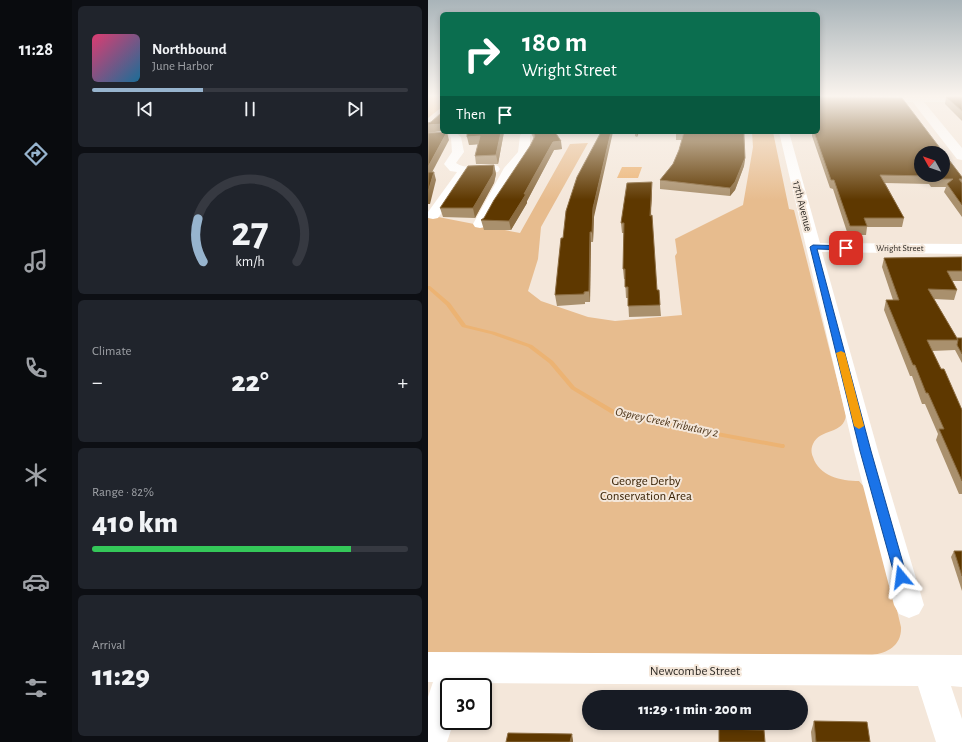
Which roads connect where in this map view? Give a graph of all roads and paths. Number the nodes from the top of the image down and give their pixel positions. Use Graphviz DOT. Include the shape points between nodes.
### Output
graph roads {
  1 [pos="941,131"];
  2 [pos="452,134"];
  3 [pos="457,134"];
  4 [pos="526,134"];
  5 [pos="785,134"];
  6 [pos="441,136"];
  7 [pos="962,156"];
  8 [pos="510,168"];
  9 [pos="465,170"];
  10 [pos="433,215"];
  11 [pos="480,224"];
  12 [pos="813,247"];
  13 [pos="962,249"];
  14 [pos="909,605"];
  15 [pos="441,667"];
  16 [pos="929,670"];
  17 [pos="962,671"];
  18 [pos="430,742"];
  19 [pos="953,742"];
  1 -- 7 [label="street"];
  2 -- 6 [label="street"];
  3 -- 9 [label="street" via="458,152 450,164 454,168"];
  4 -- 8 [label="street" via="524,153"];
  5 -- 12 [label="street, 17th Avenue"];
  8 -- 9 [label="street"];
  8 -- 11 [label="street"];
  9 -- 10 [label="street"];
  12 -- 13 [label="street, Wright Street"];
  12 -- 14 [label="street, 17th Avenue"];
  15 -- 16 [label="street, Newcombe Street"];
  15 -- 18 [label="street"];
  16 -- 17 [label="street, Newcombe Street"];
  16 -- 19 [label="street"];
}
